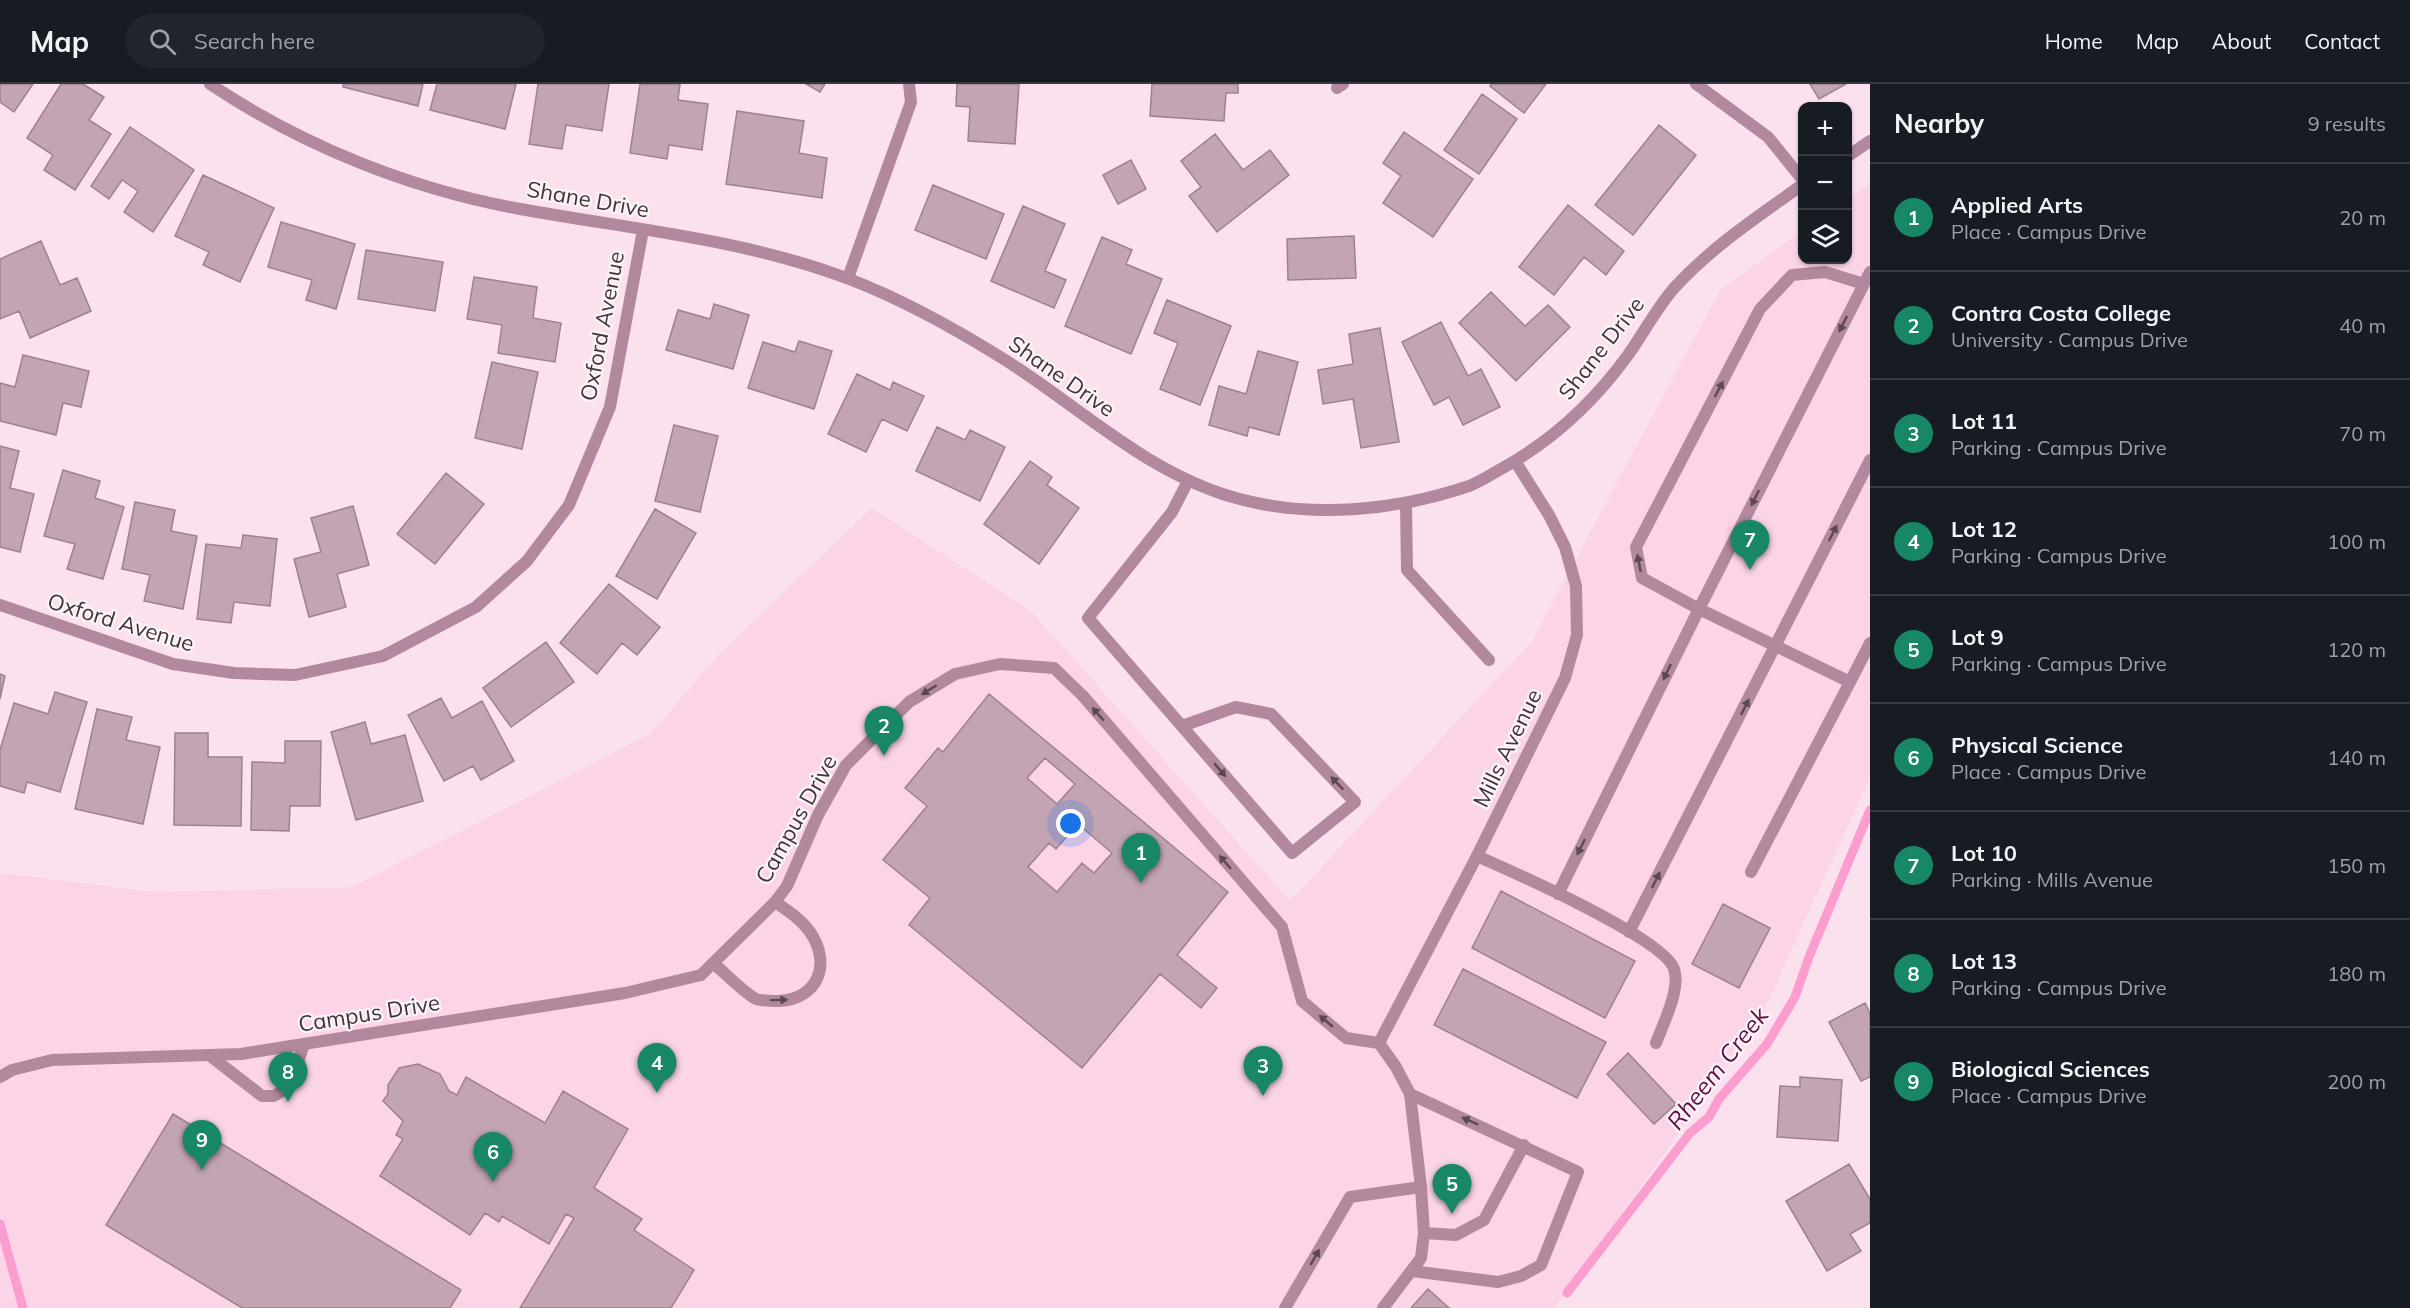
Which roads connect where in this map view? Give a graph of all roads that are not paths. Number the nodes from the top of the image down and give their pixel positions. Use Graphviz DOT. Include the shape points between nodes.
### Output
graph roads {
  1 [pos="210,84"];
  2 [pos="909,84"];
  3 [pos="1696,84"];
  4 [pos="1870,141"];
  5 [pos="1852,153"];
  6 [pos="1798,173"];
  7 [pos="1798,188"];
  8 [pos="643,230"];
  9 [pos="1870,272"];
  10 [pos="848,278"];
  11 [pos="1864,284"];
  12 [pos="1870,460"];
  13 [pos="1515,461"];
  14 [pos="1188,481"];
  15 [pos="1406,503"];
  16 [pos="0,605"];
  17 [pos="1699,609"];
  18 [pos="1870,643"];
  19 [pos="1777,646"];
  20 [pos="1489,660"];
  21 [pos="1850,682"];
  22 [pos="1182,726"];
  23 [pos="1477,856"];
  24 [pos="1751,872"];
  25 [pos="1558,894"];
  26 [pos="775,902"];
  27 [pos="1629,932"];
  28 [pos="713,963"];
  29 [pos="1379,1043"];
  30 [pos="1656,1043"];
  31 [pos="304,1044"];
  32 [pos="208,1055"];
  33 [pos="0,1077"];
  34 [pos="1410,1094"];
  35 [pos="1524,1145"];
  36 [pos="1421,1187"];
  37 [pos="1424,1233"];
  38 [pos="1412,1271"];
  39 [pos="1285,1308"];
  40 [pos="1383,1308"];
  1 -- 8 [label="street, Shane Drive" via="309,141 380,171 451,194"];
  2 -- 10 [label="street" via="911,102"];
  3 -- 6 [label="street" via="1768,137"];
  4 -- 5 [label="street"];
  7 -- 13 [label="street, Shane Drive" via="1723,240 1672,290 1600,391 1558,432"];
  8 -- 10 [label="street, Shane Drive" via="747,248"];
  8 -- 16 [label="street, Oxford Avenue" via="610,407 569,505 527,561 476,607 383,656 295,675 234,673 173,664"];
  9 -- 11 [label="street"];
  10 -- 14 [label="street, Shane Drive" via="894,298 1003,359 1103,430"];
  11 -- 17 [label="street, one-way"];
  17 -- 11 [label="street, one-way" via="1642,578 1636,547 1760,309 1792,275 1825,272"];
  19 -- 12 [label="street, one-way"];
  13 -- 15 [label="street, Shane Drive" via="1474,484"];
  13 -- 23 [label="street, Mills Avenue" via="1565,547 1575,586 1577,636 1565,678"];
  14 -- 15 [label="street, Shane Drive" via="1236,498 1283,507 1333,510"];
  14 -- 22 [label="street" via="1172,512 1088,618"];
  15 -- 20 [label="street" via="1407,570"];
  17 -- 19 [label="street"];
  17 -- 25 [label="street, one-way"];
  18 -- 21 [label="street"];
  19 -- 21 [label="street"];
  27 -- 19 [label="street, one-way"];
  21 -- 24 [label="street"];
  22 -- 22 [label="street, one-way" via="1292,853 1355,802 1271,714 1236,707"];
  23 -- 25 [label="street"];
  23 -- 29 [label="street, Mills Avenue"];
  25 -- 27 [label="street"];
  26 -- 28 [label="street, Campus Drive"];
  28 -- 26 [label="street, one-way" via="756,999 795,1000 811,990 819,973 819,952 811,933 799,919"];
  29 -- 26 [label="street, Campus Drive, one-way" via="1346,1038 1302,1001 1282,927 1083,696 1054,668 1000,664 955,674 909,702 846,765 818,815 787,886"];
  27 -- 30 [label="street" via="1666,956 1674,968 1676,987"];
  28 -- 31 [label="street, Campus Drive" via="701,975 625,993"];
  29 -- 34 [label="street"];
  31 -- 32 [label="street, Campus Drive"];
  31 -- 32 [label="street" via="290,1086 274,1096 262,1096"];
  32 -- 33 [label="street, Campus Drive" via="52,1060"];
  35 -- 34 [label="street, one-way"];
  34 -- 36 [label="street"];
  35 -- 37 [label="street" via="1484,1220 1456,1235"];
  35 -- 38 [label="street" via="1578,1172 1541,1265 1498,1282"];
  36 -- 37 [label="street"];
  39 -- 36 [label="street, one-way" via="1350,1197"];
  37 -- 38 [label="street" via="1421,1258"];
  38 -- 40 [label="street"];
}
